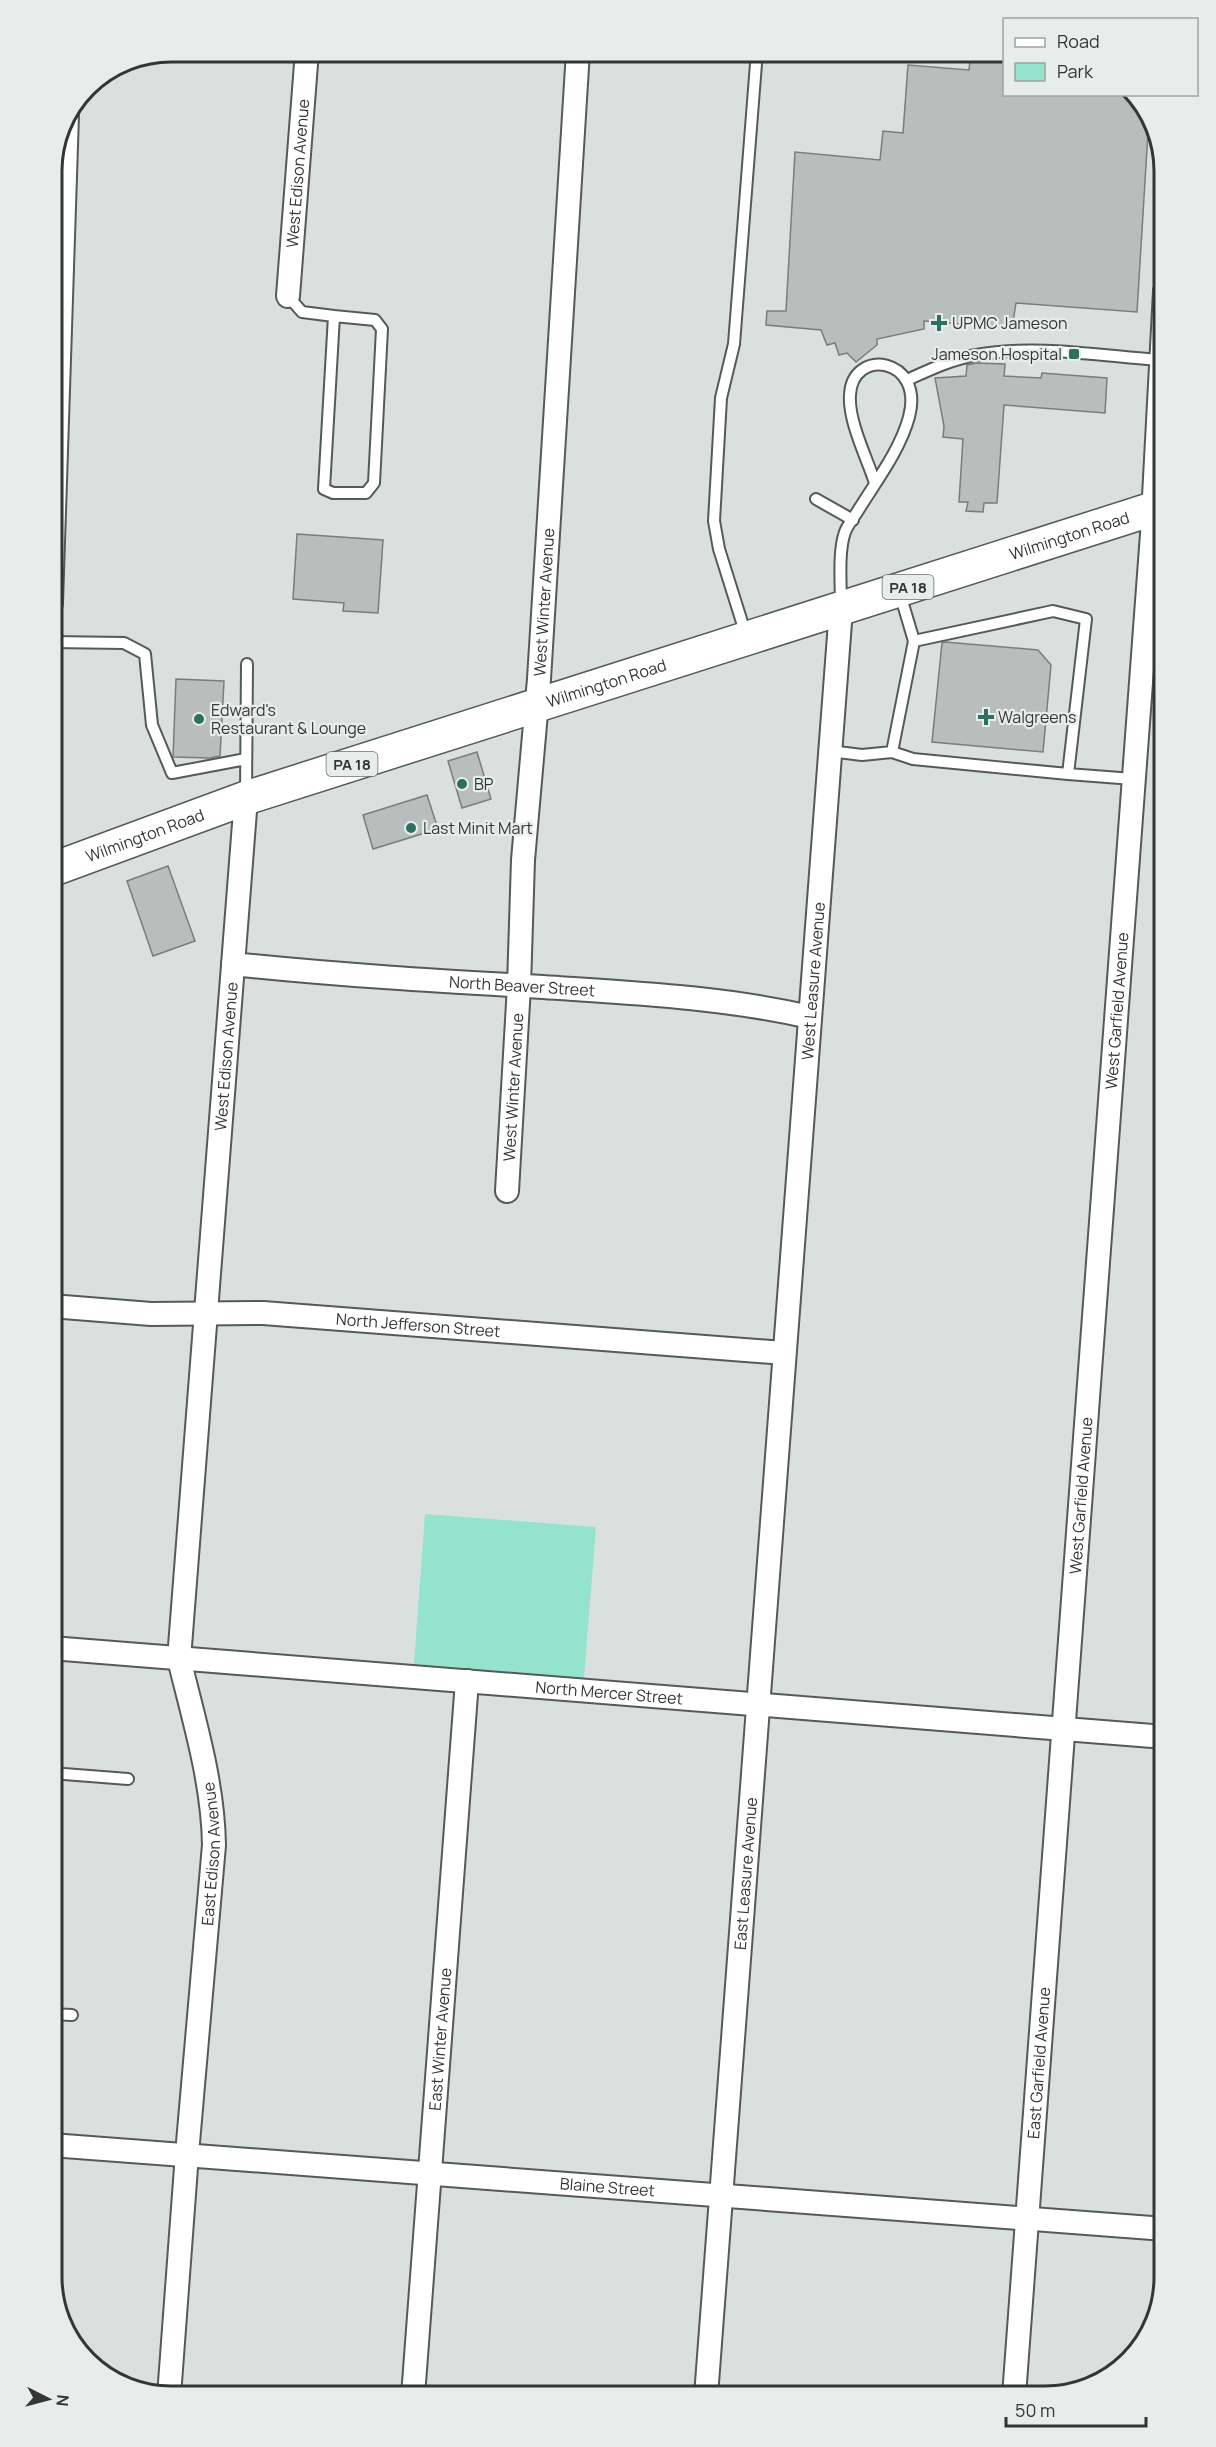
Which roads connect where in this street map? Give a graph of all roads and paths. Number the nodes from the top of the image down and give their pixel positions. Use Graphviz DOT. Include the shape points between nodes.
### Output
graph roads {
  1 [pos="306,62"];
  2 [pos="578,62"];
  3 [pos="756,62"];
  4 [pos="66,140"];
  5 [pos="62,268"];
  6 [pos="288,296"];
  7 [pos="334,316"];
  8 [pos="1154,360"];
  9 [pos="907,380"];
  10 [pos="875,483"];
  11 [pos="816,499"];
  12 [pos="1154,509"];
  13 [pos="853,520"];
  14 [pos="1154,559"];
  15 [pos="898,590"];
  16 [pos="841,609"];
  17 [pos="747,639"];
  18 [pos="914,640"];
  19 [pos="62,642"];
  20 [pos="247,664"];
  21 [pos="537,705"];
  22 [pos="830,751"];
  23 [pos="891,752"];
  24 [pos="246,759"];
  25 [pos="1068,774"];
  26 [pos="1133,779"];
  27 [pos="246,798"];
  28 [pos="62,866"];
  29 [pos="233,964"];
  30 [pos="519,986"];
  31 [pos="810,1017"];
  32 [pos="507,1191"];
  33 [pos="62,1307"];
  34 [pos="205,1314"];
  35 [pos="784,1353"];
  36 [pos="62,1649"];
  37 [pos="179,1659"];
  38 [pos="467,1681"];
  39 [pos="759,1704"];
  40 [pos="1062,1729"];
  41 [pos="1154,1736"];
  42 [pos="62,1774"];
  43 [pos="128,1779"];
  44 [pos="62,2015"];
  45 [pos="72,2015"];
  46 [pos="62,2146"];
  47 [pos="187,2154"];
  48 [pos="430,2174"];
  49 [pos="721,2195"];
  50 [pos="1026,2218"];
  51 [pos="1154,2228"];
  52 [pos="170,2385"];
  53 [pos="413,2385"];
  54 [pos="707,2386"];
  55 [pos="1015,2386"];
  1 -- 6 [label="street, West Edison Avenue"];
  2 -- 21 [label="street, West Winter Avenue"];
  3 -- 17 [label="lane" via="734,344 721,398 714,521 718,549"];
  4 -- 5 [label="street"];
  6 -- 7 [label="lane" via="302,312"];
  7 -- 7 [label="lane" via="324,489 333,493 366,493 374,483 382,329 375,320"];
  8 -- 9 [label="lane" via="1019,351 976,355"];
  9 -- 10 [label="lane" via="910,414 900,441"];
  9 -- 10 [label="lane" via="894,368 883,365 868,366 852,381 851,411"];
  10 -- 13 [label="lane"];
  11 -- 13 [label="lane"];
  12 -- 15 [label="main road, Wilmington Road / PA 18"];
  13 -- 16 [label="lane" via="843,542"];
  14 -- 26 [label="street, West Garfield Avenue"];
  15 -- 16 [label="main road, Wilmington Road / PA 18"];
  15 -- 18 [label="lane"];
  16 -- 17 [label="main road, Wilmington Road / PA 18"];
  16 -- 22 [label="street, West Leasure Avenue"];
  17 -- 21 [label="main road, Wilmington Road / PA 18"];
  18 -- 23 [label="lane"];
  18 -- 25 [label="lane" via="1053,611 1086,619"];
  19 -- 24 [label="lane" via="124,643 145,654 152,725 172,773"];
  20 -- 24 [label="lane"];
  21 -- 27 [label="main road, Wilmington Road / PA 18"];
  21 -- 30 [label="street, West Winter Avenue" via="523,869"];
  22 -- 23 [label="lane" via="862,755"];
  22 -- 31 [label="street, West Leasure Avenue"];
  23 -- 25 [label="lane" via="913,759"];
  24 -- 27 [label="lane"];
  25 -- 26 [label="lane"];
  26 -- 40 [label="street, West Garfield Avenue"];
  27 -- 28 [label="main road, Wilmington Road / PA 18"];
  27 -- 29 [label="street, West Edison Avenue"];
  29 -- 30 [label="street, North Beaver Street"];
  29 -- 34 [label="street, West Edison Avenue"];
  30 -- 31 [label="street, North Beaver Street" via="693,998"];
  30 -- 32 [label="street, West Winter Avenue"];
  31 -- 35 [label="street, West Leasure Avenue"];
  33 -- 34 [label="street, North Jefferson Street"];
  34 -- 35 [label="street, North Jefferson Street" via="263,1313"];
  34 -- 37 [label="street, East Edison Avenue"];
  35 -- 39 [label="street, East Leasure Avenue"];
  36 -- 37 [label="street, North Mercer Street"];
  37 -- 38 [label="street, North Mercer Street"];
  37 -- 47 [label="street, East Edison Avenue" via="214,1820"];
  38 -- 39 [label="street, North Mercer Street"];
  38 -- 48 [label="street, East Winter Avenue"];
  39 -- 40 [label="street, North Mercer Street"];
  39 -- 49 [label="street, East Leasure Avenue"];
  40 -- 41 [label="street, North Mercer Street"];
  40 -- 50 [label="street, East Garfield Avenue"];
  42 -- 43 [label="lane"];
  44 -- 45 [label="lane"];
  46 -- 47 [label="street, Blaine Street"];
  47 -- 48 [label="street, Blaine Street"];
  47 -- 52 [label="street, East Edison Avenue"];
  48 -- 49 [label="street, Blaine Street"];
  48 -- 53 [label="street, East Winter Avenue"];
  49 -- 50 [label="street, Blaine Street"];
  49 -- 54 [label="street, East Leasure Avenue"];
  50 -- 51 [label="street, Blaine Street"];
  50 -- 55 [label="street, East Garfield Avenue"];
}
